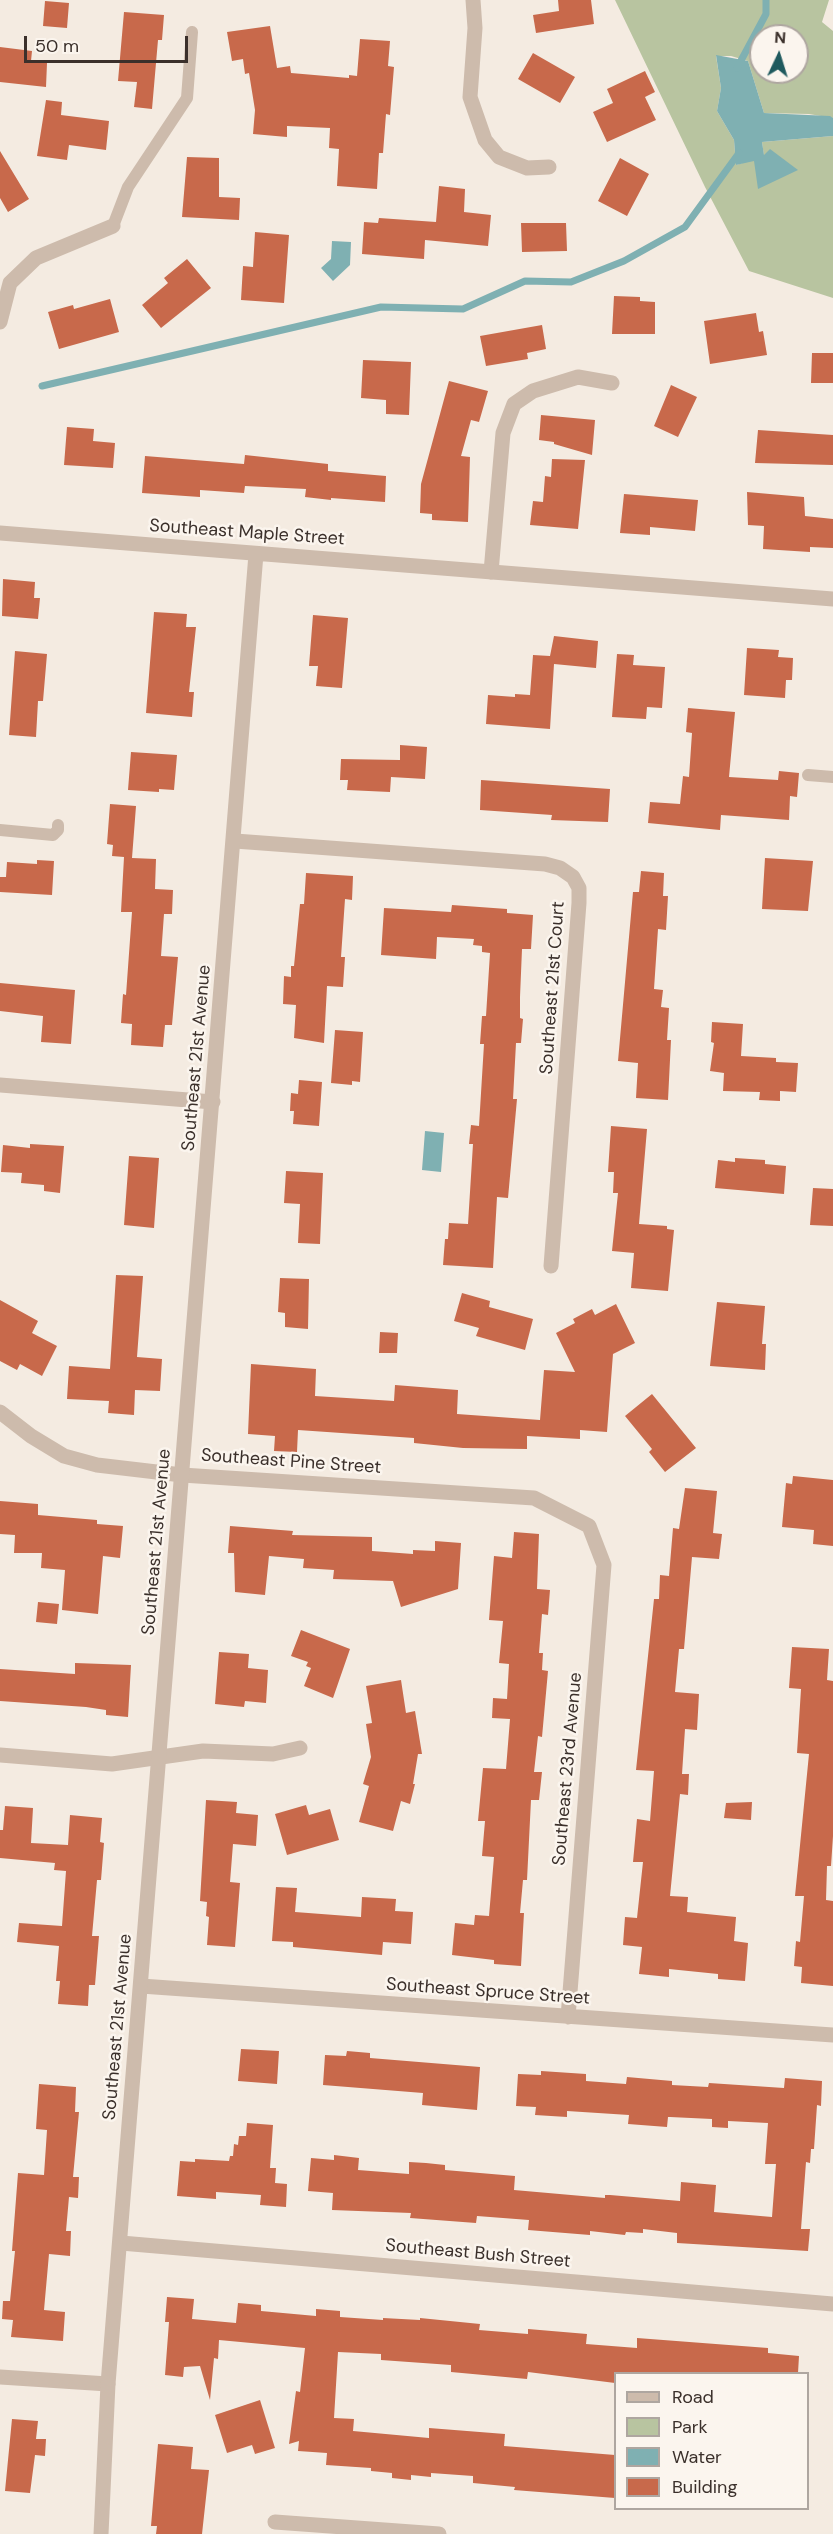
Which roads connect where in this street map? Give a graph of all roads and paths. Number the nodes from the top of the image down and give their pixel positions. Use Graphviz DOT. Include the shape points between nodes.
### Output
graph roads {
  1 [pos="473,0"];
  2 [pos="192,32"];
  3 [pos="549,167"];
  4 [pos="113,226"];
  5 [pos="0,322"];
  6 [pos="612,383"];
  7 [pos="0,533"];
  8 [pos="256,554"];
  9 [pos="491,572"];
  10 [pos="833,599"];
  11 [pos="808,775"];
  12 [pos="833,777"];
  13 [pos="58,825"];
  14 [pos="0,830"];
  15 [pos="235,841"];
  16 [pos="0,1085"];
  17 [pos="213,1102"];
  18 [pos="551,1266"];
  19 [pos="0,1412"];
  20 [pos="182,1475"];
  21 [pos="589,1526"];
  22 [pos="300,1748"];
  23 [pos="0,1755"];
  24 [pos="160,1759"];
  25 [pos="141,1986"];
  26 [pos="568,2017"];
  27 [pos="833,2035"];
  28 [pos="121,2244"];
  29 [pos="833,2304"];
  30 [pos="0,2376"];
  31 [pos="108,2384"];
  32 [pos="275,2522"];
  33 [pos="100,2534"];
  34 [pos="440,2534"];
  1 -- 3 [label="street" via="470,98 485,140 499,157 527,168"];
  2 -- 4 [label="lane" via="187,98 128,187"];
  4 -- 5 [label="street" via="36,258 10,283"];
  6 -- 9 [label="street" via="578,377 532,391 514,404 503,433"];
  7 -- 8 [label="street, Southeast Maple Street"];
  8 -- 9 [label="street, Southeast Maple Street"];
  8 -- 15 [label="street, Southeast 21st Avenue"];
  9 -- 10 [label="street, Southeast Maple Street"];
  11 -- 12 [label="lane"];
  13 -- 14 [label="lane" via="53,835"];
  15 -- 17 [label="street, Southeast 21st Avenue"];
  15 -- 18 [label="street, Southeast 21st Court" via="545,864 573,877 579,888 579,903"];
  16 -- 17 [label="street"];
  17 -- 20 [label="street, Southeast 21st Avenue"];
  19 -- 20 [label="street, Southeast Pine Street" via="64,1456 97,1465"];
  20 -- 21 [label="street, Southeast Pine Street" via="534,1498"];
  20 -- 24 [label="street, Southeast 21st Avenue"];
  21 -- 26 [label="street, Southeast 23rd Avenue" via="604,1564"];
  22 -- 24 [label="street" via="273,1754 203,1751"];
  23 -- 24 [label="street" via="112,1764"];
  24 -- 25 [label="street, Southeast 21st Avenue"];
  25 -- 26 [label="street, Southeast Spruce Street"];
  25 -- 28 [label="street, Southeast 21st Avenue"];
  26 -- 27 [label="street, Southeast Spruce Street"];
  28 -- 29 [label="street, Southeast Bush Street"];
  28 -- 31 [label="street, Southeast 21st Avenue"];
  30 -- 31 [label="street"];
  31 -- 33 [label="street, Southeast 21st Avenue"];
  32 -- 34 [label="street"];
}
